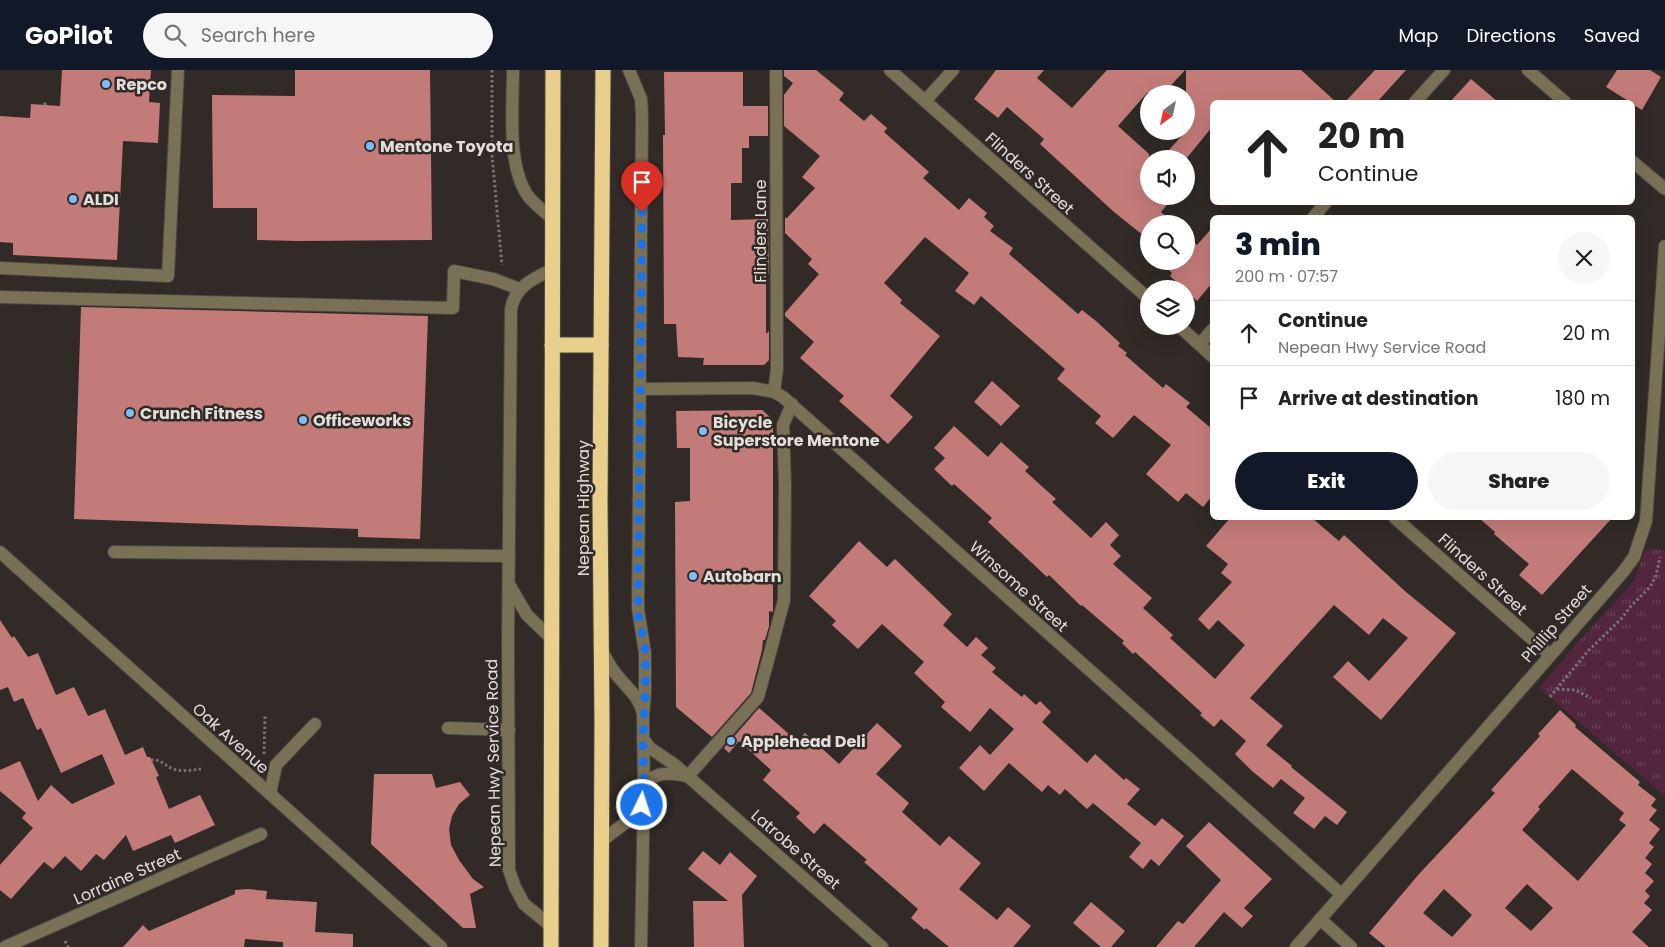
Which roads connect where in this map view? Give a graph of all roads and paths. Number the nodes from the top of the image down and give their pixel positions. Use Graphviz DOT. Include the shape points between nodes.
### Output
graph roads {
  1 [pos="178,70"];
  2 [pos="492,70"];
  3 [pos="513,70"];
  4 [pos="554,70"];
  5 [pos="603,70"];
  6 [pos="629,70"];
  7 [pos="776,70"];
  8 [pos="890,70"];
  9 [pos="953,70"];
  10 [pos="1444,70"];
  11 [pos="1528,70"];
  12 [pos="1417,100"];
  13 [pos="1563,100"];
  14 [pos="925,101"];
  15 [pos="1635,164"];
  16 [pos="1665,189"];
  17 [pos="1323,205"];
  18 [pos="1315,215"];
  19 [pos="554,220"];
  20 [pos="1665,246"];
  21 [pos="0,268"];
  22 [pos="554,269"];
  23 [pos="499,280"];
  24 [pos="520,289"];
  25 [pos="1140,291"];
  26 [pos="0,297"];
  27 [pos="1210,332"];
  28 [pos="1190,335"];
  29 [pos="1200,344"];
  30 [pos="552,345"];
  31 [pos="601,345"];
  32 [pos="1210,354"];
  33 [pos="641,389"];
  34 [pos="774,392"];
  35 [pos="792,404"];
  36 [pos="1397,520"];
  37 [pos="0,552"];
  38 [pos="114,552"];
  39 [pos="509,556"];
  40 [pos="1660,557"];
  41 [pos="509,584"];
  42 [pos="553,640"];
  43 [pos="601,650"];
  44 [pos="1550,655"];
  45 [pos="1557,689"];
  46 [pos="1550,697"];
  47 [pos="1591,698"];
  48 [pos="265,716"];
  49 [pos="643,718"];
  50 [pos="315,724"];
  51 [pos="448,728"];
  52 [pos="509,730"];
  53 [pos="643,740"];
  54 [pos="264,754"];
  55 [pos="151,760"];
  56 [pos="201,769"];
  57 [pos="688,776"];
  58 [pos="270,794"];
  59 [pos="643,796"];
  60 [pos="261,834"];
  61 [pos="601,842"];
  62 [pos="1341,894"];
  63 [pos="1320,919"];
  64 [pos="551,926"];
  65 [pos="65,940"];
  66 [pos="5,947"];
  67 [pos="68,947"];
  68 [pos="441,947"];
  69 [pos="551,947"];
  70 [pos="601,947"];
  71 [pos="641,947"];
  72 [pos="882,947"];
  73 [pos="1296,947"];
  74 [pos="1352,947"];
  1 -- 21 [label="street" via="168,276"];
  2 -- 23 [label="path" via="492,155 502,269"];
  3 -- 19 [label="street" via="516,169 527,195"];
  4 -- 19 [label="highway, Nepean Highway"];
  5 -- 31 [label="highway, Nepean Highway"];
  6 -- 33 [label="street" via="641,99 642,114"];
  7 -- 34 [label="street, Flinders Lane" via="777,369"];
  8 -- 14 [label="street, Flinders Street"];
  9 -- 14 [label="street"];
  10 -- 12 [label="street"];
  11 -- 13 [label="street"];
  14 -- 25 [label="street, Flinders Street"];
  15 -- 16 [label="street"];
  17 -- 18 [label="street"];
  19 -- 22 [label="highway, Nepean Highway"];
  20 -- 44 [label="street, Phillip Street" via="1646,521 1641,539 1623,572"];
  22 -- 24 [label="street"];
  22 -- 30 [label="highway, Nepean Highway"];
  23 -- 24 [label="street"];
  23 -- 26 [label="street" via="454,271 453,308"];
  24 -- 39 [label="street, Nepean Hwy Service Road" via="512,300 511,310"];
  27 -- 29 [label="street"];
  28 -- 29 [label="street"];
  29 -- 32 [label="street"];
  30 -- 31 [label="highway"];
  30 -- 42 [label="highway, Nepean Highway"];
  31 -- 43 [label="highway, Nepean Highway"];
  33 -- 34 [label="street, Winsome Street" via="753,388"];
  33 -- 49 [label="street" via="638,609 645,653"];
  34 -- 35 [label="street, Winsome Street"];
  35 -- 57 [label="street" via="783,425 784,600 758,697"];
  35 -- 62 [label="street, Winsome Street"];
  36 -- 44 [label="street, Flinders Street"];
  37 -- 58 [label="street, Oak Avenue"];
  38 -- 39 [label="street"];
  39 -- 41 [label="street, Nepean Hwy Service Road"];
  40 -- 45 [label="path" via="1650,586"];
  41 -- 42 [label="street" via="527,614"];
  41 -- 52 [label="street, Nepean Hwy Service Road"];
  42 -- 64 [label="highway, Nepean Highway"];
  43 -- 49 [label="street" via="638,701"];
  43 -- 61 [label="highway, Nepean Highway"];
  44 -- 62 [label="street, Phillip Street"];
  45 -- 46 [label="path"];
  45 -- 47 [label="path" via="1575,690"];
  48 -- 54 [label="path"];
  49 -- 53 [label="street"];
  50 -- 58 [label="street" via="276,765"];
  51 -- 52 [label="street"];
  52 -- 64 [label="street, Nepean Hwy Service Road" via="509,870 524,904"];
  53 -- 57 [label="street, Latrobe Street"];
  53 -- 59 [label="street"];
  55 -- 56 [label="path" via="157,759 178,770"];
  57 -- 59 [label="street" via="658,774 649,780"];
  57 -- 72 [label="street, Latrobe Street"];
  58 -- 68 [label="street, Oak Avenue"];
  59 -- 61 [label="street" via="642,805 633,816"];
  59 -- 71 [label="street"];
  60 -- 66 [label="street, Lorraine Street"];
  61 -- 70 [label="highway, Nepean Highway"];
  62 -- 63 [label="street, Phillip Street"];
  63 -- 73 [label="street, Phillip Street"];
  63 -- 74 [label="street"];
  64 -- 69 [label="highway, Nepean Highway"];
  65 -- 67 [label="path"];
}
